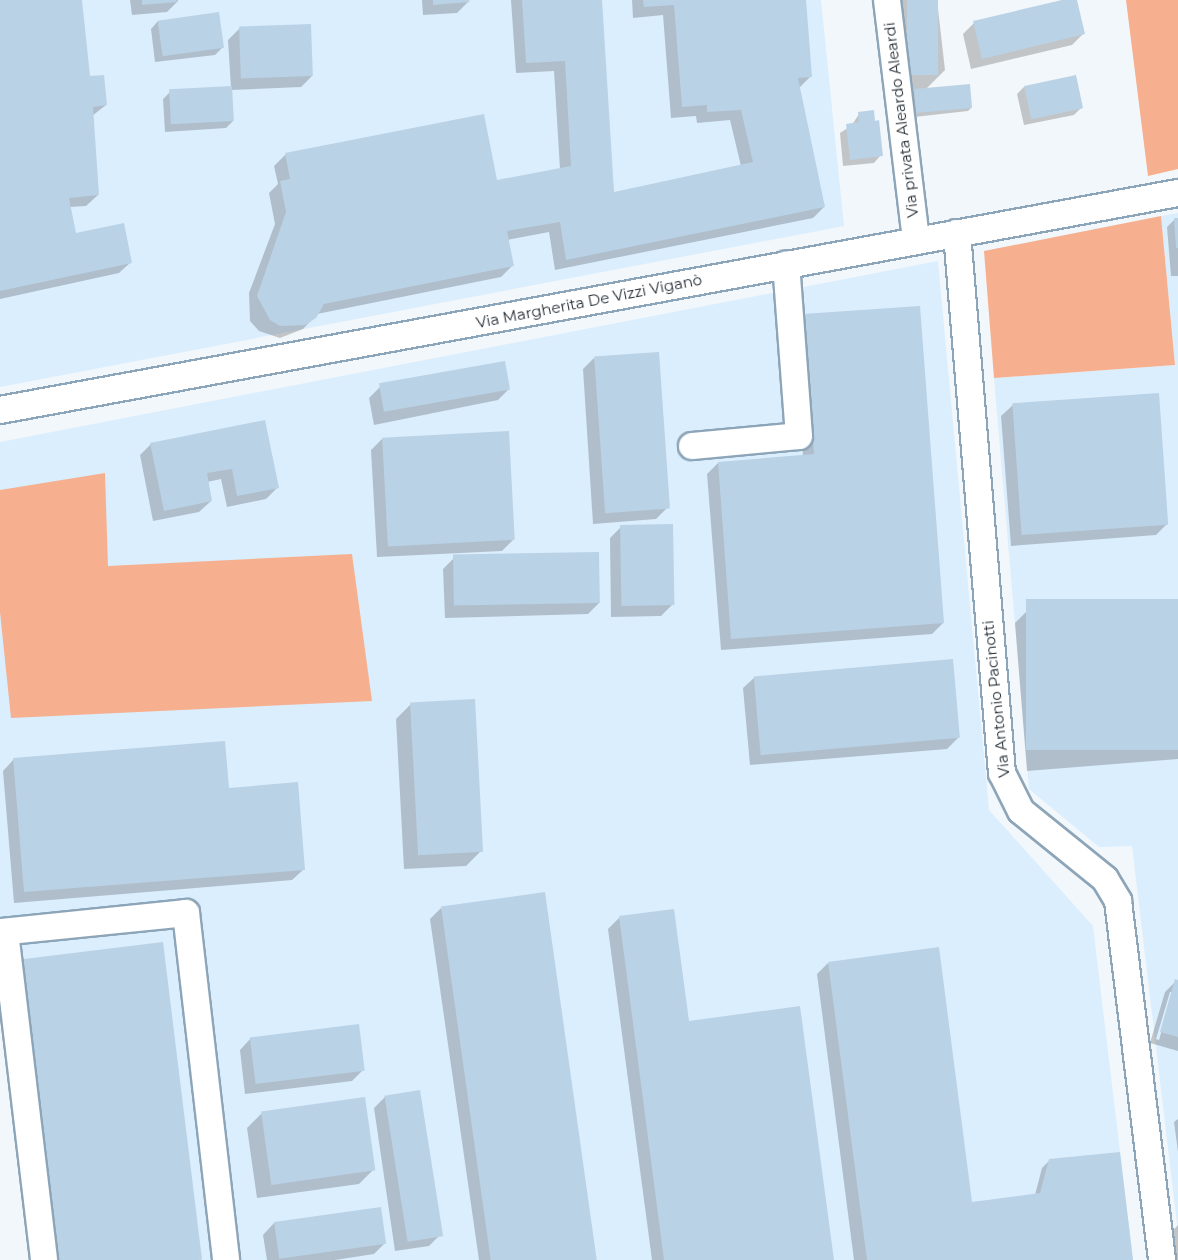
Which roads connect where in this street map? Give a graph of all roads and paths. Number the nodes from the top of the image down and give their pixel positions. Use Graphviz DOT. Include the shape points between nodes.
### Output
graph roads {
  1 [pos="887,0"];
  2 [pos="1178,193"];
  3 [pos="957,233"];
  4 [pos="916,240"];
  5 [pos="786,264"];
  6 [pos="0,410"];
  7 [pos="692,447"];
  8 [pos="2,932"];
  9 [pos="45,1260"];
  10 [pos="226,1260"];
  11 [pos="1162,1260"];
  1 -- 4 [label="street, Via privata Aleardo Aleardi"];
  2 -- 3 [label="street, Via Margherita De Vizzi Viganò"];
  3 -- 4 [label="street, Via Margherita De Vizzi Viganò"];
  3 -- 11 [label="street, Via Antonio Pacinotti" via="1002,773 1021,811 1105,879 1115,893"];
  4 -- 5 [label="street, Via Margherita De Vizzi Viganò"];
  5 -- 6 [label="street, Via Margherita De Vizzi Viganò"];
  5 -- 7 [label="street" via="799,436"];
  8 -- 9 [label="street"];
  8 -- 10 [label="street" via="186,913"];
}
